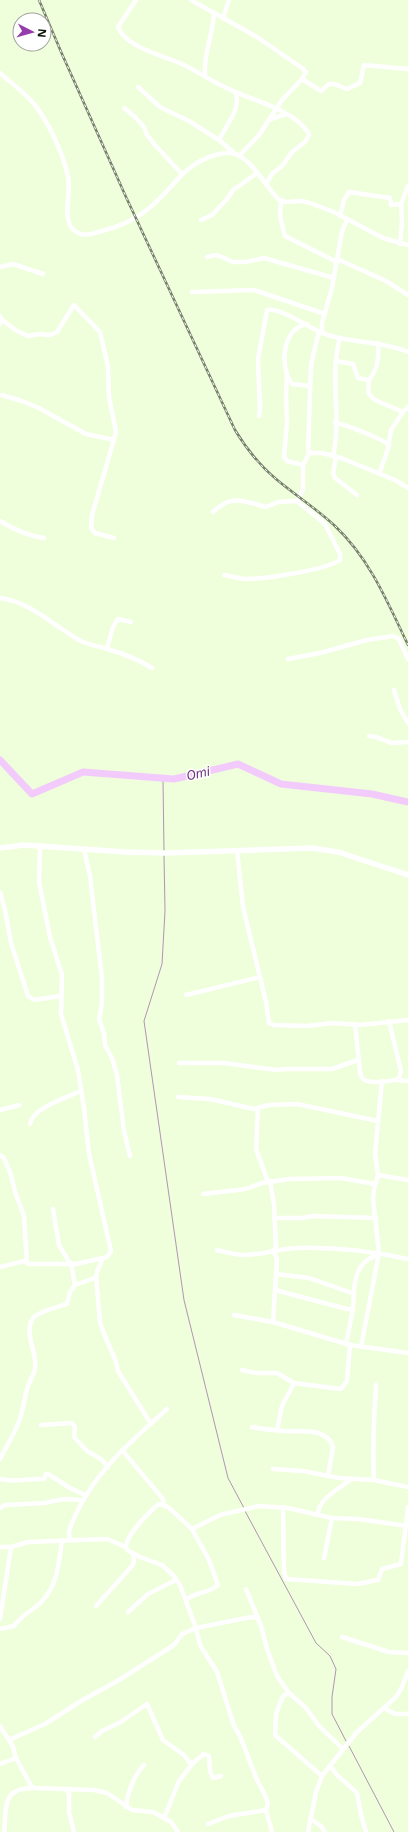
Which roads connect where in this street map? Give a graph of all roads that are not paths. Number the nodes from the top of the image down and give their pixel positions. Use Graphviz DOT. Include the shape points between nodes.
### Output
graph roads {
  1 [pos="136,0"];
  2 [pos="191,0"];
  3 [pos="229,0"];
  4 [pos="214,13"];
  5 [pos="223,18"];
  6 [pos="408,69"];
  7 [pos="0,73"];
  8 [pos="205,76"];
  9 [pos="302,79"];
  10 [pos="138,87"];
  11 [pos="235,92"];
  12 [pos="124,108"];
  13 [pos="277,109"];
  14 [pos="286,114"];
  15 [pos="271,119"];
  16 [pos="219,140"];
  17 [pos="237,155"];
  18 [pos="257,173"];
  19 [pos="182,174"];
  20 [pos="266,184"];
  21 [pos="408,186"];
  22 [pos="281,200"];
  23 [pos="401,204"];
  24 [pos="340,216"];
  25 [pos="201,220"];
  26 [pos="346,220"];
  27 [pos="400,244"];
  28 [pos="408,245"];
  29 [pos="208,257"];
  30 [pos="337,260"];
  31 [pos="0,267"];
  32 [pos="43,274"];
  33 [pos="334,278"];
  34 [pos="192,292"];
  35 [pos="408,295"];
  36 [pos="325,314"];
  37 [pos="1,320"];
  38 [pos="307,324"];
  39 [pos="322,332"];
  40 [pos="340,338"];
  41 [pos="378,343"];
  42 [pos="408,352"];
  43 [pos="336,360"];
  44 [pos="287,372"];
  45 [pos="369,380"];
  46 [pos="310,386"];
  47 [pos="1,394"];
  48 [pos="0,401"];
  49 [pos="408,407"];
  50 [pos="403,412"];
  51 [pos="259,416"];
  52 [pos="335,423"];
  53 [pos="114,440"];
  54 [pos="388,443"];
  55 [pos="310,452"];
  56 [pos="334,456"];
  57 [pos="303,465"];
  58 [pos="379,474"];
  59 [pos="408,488"];
  60 [pos="357,495"];
  61 [pos="297,501"];
  62 [pos="213,512"];
  63 [pos="0,521"];
  64 [pos="44,538"];
  65 [pos="114,538"];
  66 [pos="224,575"];
  67 [pos="0,598"];
  68 [pos="131,622"];
  69 [pos="107,648"];
  70 [pos="288,659"];
  71 [pos="408,659"];
  72 [pos="152,668"];
  73 [pos="394,690"];
  74 [pos="408,723"];
  75 [pos="369,736"];
  76 [pos="408,742"];
  77 [pos="40,845"];
  78 [pos="0,848"];
  79 [pos="84,849"];
  80 [pos="237,850"];
  81 [pos="408,875"];
  82 [pos="0,892"];
  83 [pos="260,977"];
  84 [pos="186,995"];
  85 [pos="61,996"];
  86 [pos="408,1020"];
  87 [pos="389,1021"];
  88 [pos="355,1024"];
  89 [pos="358,1060"];
  90 [pos="179,1063"];
  91 [pos="396,1080"];
  92 [pos="408,1081"];
  93 [pos="382,1082"];
  94 [pos="81,1091"];
  95 [pos="178,1097"];
  96 [pos="19,1105"];
  97 [pos="258,1108"];
  98 [pos="0,1110"];
  99 [pos="378,1121"];
  100 [pos="30,1124"];
  101 [pos="0,1155"];
  102 [pos="130,1156"];
  103 [pos="378,1175"];
  104 [pos="408,1180"];
  105 [pos="269,1181"];
  106 [pos="375,1184"];
  107 [pos="203,1194"];
  108 [pos="54,1209"];
  109 [pos="274,1218"];
  110 [pos="376,1218"];
  111 [pos="217,1250"];
  112 [pos="275,1250"];
  113 [pos="379,1254"];
  114 [pos="102,1259"];
  115 [pos="408,1259"];
  116 [pos="27,1263"];
  117 [pos="70,1263"];
  118 [pos="0,1267"];
  119 [pos="276,1274"];
  120 [pos="96,1276"];
  121 [pos="75,1285"];
  122 [pos="275,1290"];
  123 [pos="354,1292"];
  124 [pos="353,1309"];
  125 [pos="234,1315"];
  126 [pos="273,1322"];
  127 [pos="348,1345"];
  128 [pos="361,1347"];
  129 [pos="408,1353"];
  130 [pos="242,1370"];
  131 [pos="294,1383"];
  132 [pos="376,1385"];
  133 [pos="167,1409"];
  134 [pos="151,1424"];
  135 [pos="41,1425"];
  136 [pos="252,1427"];
  137 [pos="277,1430"];
  138 [pos="122,1450"];
  139 [pos="0,1459"];
  140 [pos="108,1467"];
  141 [pos="273,1469"];
  142 [pos="328,1476"];
  143 [pos="0,1478"];
  144 [pos="350,1480"];
  145 [pos="374,1480"];
  146 [pos="408,1487"];
  147 [pos="85,1495"];
  148 [pos="82,1500"];
  149 [pos="164,1504"];
  150 [pos="283,1507"];
  151 [pos="408,1507"];
  152 [pos="0,1508"];
  153 [pos="318,1514"];
  154 [pos="332,1518"];
  155 [pos="406,1526"];
  156 [pos="192,1529"];
  157 [pos="62,1540"];
  158 [pos="71,1540"];
  159 [pos="0,1547"];
  160 [pos="11,1547"];
  161 [pos="126,1547"];
  162 [pos="133,1554"];
  163 [pos="324,1558"];
  164 [pos="176,1580"];
  165 [pos="3,1586"];
  166 [pos="246,1589"];
  167 [pos="186,1600"];
  168 [pos="96,1606"];
  169 [pos="128,1612"];
  170 [pos="256,1613"];
  171 [pos="251,1617"];
  172 [pos="258,1618"];
  173 [pos="0,1619"];
  174 [pos="196,1628"];
  175 [pos="0,1629"];
  176 [pos="342,1637"];
  177 [pos="408,1654"];
  178 [pos="408,1671"];
  179 [pos="289,1693"];
  180 [pos="384,1708"];
  181 [pos="408,1714"];
  182 [pos="0,1726"];
  183 [pos="95,1738"];
  184 [pos="9,1740"];
  185 [pos="343,1748"];
  186 [pos="14,1758"];
  187 [pos="193,1763"];
  188 [pos="0,1764"];
  189 [pos="144,1766"];
  190 [pos="330,1766"];
  191 [pos="221,1776"];
  192 [pos="322,1776"];
  193 [pos="34,1788"];
  194 [pos="66,1790"];
  195 [pos="126,1807"];
  196 [pos="266,1810"];
  197 [pos="164,1818"];
  198 [pos="311,1819"];
  199 [pos="208,1824"];
  200 [pos="4,1832"];
  201 [pos="74,1832"];
  202 [pos="178,1832"];
  203 [pos="272,1832"];
  204 [pos="308,1832"];
  205 [pos="325,1832"];
  206 [pos="366,1832"];
  1 -- 8 [label="street" via="118,27 119,31 133,44 183,64"];
  2 -- 4 [label="street"];
  3 -- 5 [label="street"];
  4 -- 5 [label="street"];
  4 -- 8 [label="street" via="214,26 205,57"];
  5 -- 9 [label="street" via="257,37 302,68 306,72"];
  6 -- 9 [label="street" via="364,65 360,83 349,89 330,84 321,91"];
  7 -- 19 [label="street" via="34,104 54,138 68,176 70,224 78,233 83,235 103,231 137,217 149,209"];
  8 -- 11 [label="street"];
  9 -- 13 [label="street"];
  10 -- 16 [label="street" via="160,106"];
  11 -- 13 [label="street"];
  11 -- 16 [label="street" via="238,100 236,108"];
  12 -- 19 [label="street" via="144,127 154,145"];
  13 -- 14 [label="street"];
  13 -- 15 [label="street"];
  14 -- 15 [label="street"];
  14 -- 20 [label="street" via="305,128 309,135"];
  15 -- 17 [label="street" via="259,135"];
  16 -- 17 [label="street"];
  17 -- 18 [label="street"];
  17 -- 19 [label="street" via="220,153 200,160"];
  18 -- 20 [label="street"];
  18 -- 25 [label="street" via="233,190 212,216"];
  20 -- 22 [label="street"];
  21 -- 23 [label="street"];
  22 -- 24 [label="street" via="310,203"];
  22 -- 30 [label="street" via="280,216 284,236"];
  23 -- 24 [label="street" via="391,205 390,198 349,192"];
  23 -- 27 [label="street"];
  24 -- 26 [label="street"];
  26 -- 27 [label="street"];
  26 -- 30 [label="street"];
  27 -- 28 [label="street"];
  29 -- 33 [label="street" via="217,255 233,262 264,258"];
  30 -- 33 [label="street"];
  30 -- 35 [label="street" via="386,281"];
  31 -- 32 [label="street" via="13,264"];
  33 -- 36 [label="street"];
  34 -- 36 [label="street" via="254,290"];
  36 -- 39 [label="street"];
  37 -- 53 [label="street" via="28,336 50,335 57,332 74,305 100,332 108,367 109,397 116,432"];
  38 -- 39 [label="street"];
  38 -- 44 [label="street" via="297,327 287,342 284,358"];
  38 -- 51 [label="street" via="275,310 267,310 258,360"];
  39 -- 40 [label="street"];
  39 -- 46 [label="street" via="318,335 313,356"];
  40 -- 41 [label="street"];
  40 -- 43 [label="street"];
  41 -- 42 [label="street"];
  41 -- 45 [label="street" via="379,358 374,375"];
  43 -- 45 [label="street" via="354,364 358,378"];
  43 -- 52 [label="street"];
  44 -- 46 [label="street" via="292,384"];
  44 -- 57 [label="street" via="288,423 284,457 292,463"];
  45 -- 50 [label="street" via="368,393 375,400"];
  46 -- 55 [label="street" via="307,447"];
  47 -- 48 [label="street"];
  47 -- 53 [label="street" via="39,408 86,434"];
  49 -- 50 [label="street"];
  50 -- 54 [label="street" via="391,430"];
  52 -- 54 [label="street" via="361,430"];
  52 -- 56 [label="street"];
  53 -- 65 [label="street" via="92,515 91,528 95,532"];
  54 -- 58 [label="street"];
  55 -- 56 [label="street"];
  55 -- 57 [label="street"];
  56 -- 58 [label="street"];
  56 -- 60 [label="street" via="334,478"];
  57 -- 61 [label="street" via="303,489"];
  58 -- 59 [label="street"];
  61 -- 62 [label="street" via="278,502 266,507 232,501 222,504"];
  61 -- 66 [label="street" via="325,524 340,554 340,560 319,568 245,579"];
  63 -- 64 [label="street"];
  67 -- 69 [label="street" via="19,602 81,641 95,647"];
  68 -- 69 [label="street" via="118,619"];
  69 -- 72 [label="street"];
  70 -- 71 [label="street" via="393,636 399,639"];
  73 -- 74 [label="street"];
  75 -- 76 [label="street" via="392,743"];
  77 -- 78 [label="street" via="13,845"];
  77 -- 79 [label="street"];
  77 -- 85 [label="street" via="39,882 50,937 62,975"];
  79 -- 80 [label="street" via="151,853"];
  79 -- 102 [label="street" via="90,876 102,980 99,1019 106,1049 117,1074 124,1131"];
  80 -- 81 [label="street" via="327,849"];
  80 -- 83 [label="street" via="243,907"];
  82 -- 85 [label="street" via="11,943 28,996 34,1000"];
  83 -- 84 [label="street"];
  83 -- 88 [label="street" via="268,1023 307,1026"];
  85 -- 94 [label="street" via="61,1014 74,1052"];
  86 -- 87 [label="street"];
  87 -- 88 [label="street"];
  87 -- 91 [label="street" via="400,1071"];
  88 -- 89 [label="street"];
  89 -- 90 [label="street" via="332,1069 277,1070 224,1063"];
  89 -- 93 [label="street" via="363,1079"];
  91 -- 92 [label="street"];
  91 -- 93 [label="street"];
  93 -- 99 [label="street"];
  94 -- 100 [label="street" via="37,1112"];
  94 -- 114 [label="street" via="89,1154 111,1251 109,1256"];
  95 -- 97 [label="street" via="210,1099"];
  96 -- 98 [label="street"];
  97 -- 99 [label="street" via="292,1104"];
  97 -- 105 [label="street" via="256,1149"];
  99 -- 103 [label="street" via="375,1154"];
  101 -- 116 [label="street" via="4,1158 11,1175 24,1216"];
  103 -- 104 [label="street"];
  103 -- 106 [label="street"];
  105 -- 106 [label="street" via="341,1178"];
  105 -- 107 [label="street" via="246,1189"];
  105 -- 109 [label="street"];
  106 -- 110 [label="street" via="373,1198"];
  108 -- 117 [label="street" via="59,1245"];
  109 -- 110 [label="street"];
  109 -- 112 [label="street"];
  110 -- 113 [label="street"];
  111 -- 112 [label="street" via="242,1255 262,1254"];
  112 -- 113 [label="street" via="318,1248"];
  112 -- 119 [label="street"];
  113 -- 115 [label="street"];
  113 -- 123 [label="street" via="358,1268"];
  113 -- 128 [label="street"];
  114 -- 117 [label="street"];
  114 -- 120 [label="street"];
  116 -- 117 [label="street"];
  116 -- 118 [label="street" via="24,1261"];
  117 -- 121 [label="street"];
  119 -- 122 [label="street"];
  119 -- 123 [label="street" via="309,1278"];
  120 -- 121 [label="street"];
  120 -- 134 [label="street" via="100,1322 104,1334 118,1371"];
  121 -- 139 [label="street" via="67,1304 34,1318 30,1344 33,1348 35,1369 27,1388 19,1423"];
  122 -- 124 [label="street"];
  122 -- 126 [label="street"];
  123 -- 124 [label="street"];
  124 -- 127 [label="street"];
  125 -- 126 [label="street"];
  126 -- 127 [label="street"];
  127 -- 128 [label="street"];
  127 -- 131 [label="street" via="344,1388"];
  128 -- 129 [label="street"];
  130 -- 131 [label="street" via="281,1374"];
  131 -- 137 [label="street" via="282,1406"];
  132 -- 145 [label="street" via="372,1441"];
  133 -- 134 [label="street"];
  134 -- 138 [label="street"];
  135 -- 140 [label="street" via="72,1423 75,1427 74,1437"];
  136 -- 137 [label="street"];
  137 -- 142 [label="street" via="310,1431 330,1439 333,1454"];
  138 -- 140 [label="street"];
  138 -- 149 [label="street" via="163,1499"];
  140 -- 147 [label="street"];
  141 -- 142 [label="street" via="303,1470"];
  142 -- 144 [label="street"];
  143 -- 147 [label="street" via="15,1481 44,1479 48,1474"];
  144 -- 145 [label="street"];
  144 -- 153 [label="street" via="318,1506"];
  145 -- 146 [label="street"];
  147 -- 148 [label="street"];
  148 -- 152 [label="street" via="64,1499 6,1505"];
  148 -- 158 [label="street" via="71,1524"];
  149 -- 156 [label="street"];
  149 -- 161 [label="street" via="155,1507 131,1533"];
  150 -- 153 [label="street"];
  150 -- 155 [label="street" via="284,1571 286,1579 290,1580 357,1584 378,1580 382,1569 401,1564"];
  150 -- 156 [label="street" via="259,1506 236,1511 220,1515"];
  151 -- 155 [label="street"];
  153 -- 154 [label="street"];
  154 -- 155 [label="street"];
  154 -- 163 [label="street"];
  156 -- 167 [label="street" via="209,1560 218,1585 192,1594"];
  157 -- 158 [label="street"];
  157 -- 160 [label="street" via="28,1542"];
  157 -- 175 [label="street" via="55,1580 45,1597 20,1617 14,1626"];
  158 -- 161 [label="street" via="107,1539"];
  159 -- 160 [label="street"];
  160 -- 165 [label="street"];
  161 -- 162 [label="street"];
  162 -- 164 [label="street" via="158,1563"];
  162 -- 168 [label="street" via="132,1566"];
  164 -- 167 [label="street"];
  164 -- 169 [label="street" via="148,1594"];
  165 -- 173 [label="street"];
  166 -- 170 [label="street"];
  167 -- 174 [label="street"];
  170 -- 171 [label="street"];
  170 -- 172 [label="street"];
  171 -- 172 [label="street"];
  171 -- 174 [label="street"];
  172 -- 179 [label="street" via="273,1667"];
  174 -- 184 [label="street" via="182,1634 174,1644 119,1680 45,1724"];
  174 -- 196 [label="street" via="200,1644 217,1672 234,1726 268,1803"];
  176 -- 177 [label="street" via="389,1652"];
  178 -- 180 [label="street" via="396,1697"];
  179 -- 185 [label="street"];
  179 -- 192 [label="street" via="283,1696 276,1714 275,1735"];
  180 -- 181 [label="street" via="395,1714"];
  180 -- 185 [label="street"];
  182 -- 184 [label="street"];
  183 -- 187 [label="street" via="102,1731 147,1704 163,1740"];
  184 -- 186 [label="street"];
  185 -- 190 [label="street"];
  186 -- 188 [label="street"];
  186 -- 193 [label="street" via="20,1763"];
  187 -- 191 [label="street" via="204,1754 209,1756 213,1778"];
  187 -- 197 [label="street" via="179,1781"];
  189 -- 195 [label="street" via="135,1778"];
  190 -- 192 [label="street"];
  190 -- 206 [label="street" via="357,1793"];
  192 -- 198 [label="street"];
  193 -- 194 [label="street"];
  193 -- 200 [label="street" via="15,1790 11,1794"];
  194 -- 195 [label="street" via="94,1790 106,1793"];
  194 -- 201 [label="street" via="69,1794 69,1812"];
  195 -- 197 [label="street" via="153,1812"];
  196 -- 199 [label="street" via="229,1816"];
  196 -- 203 [label="street"];
  197 -- 202 [label="street" via="171,1822"];
  198 -- 204 [label="street"];
  198 -- 205 [label="street"];
}
